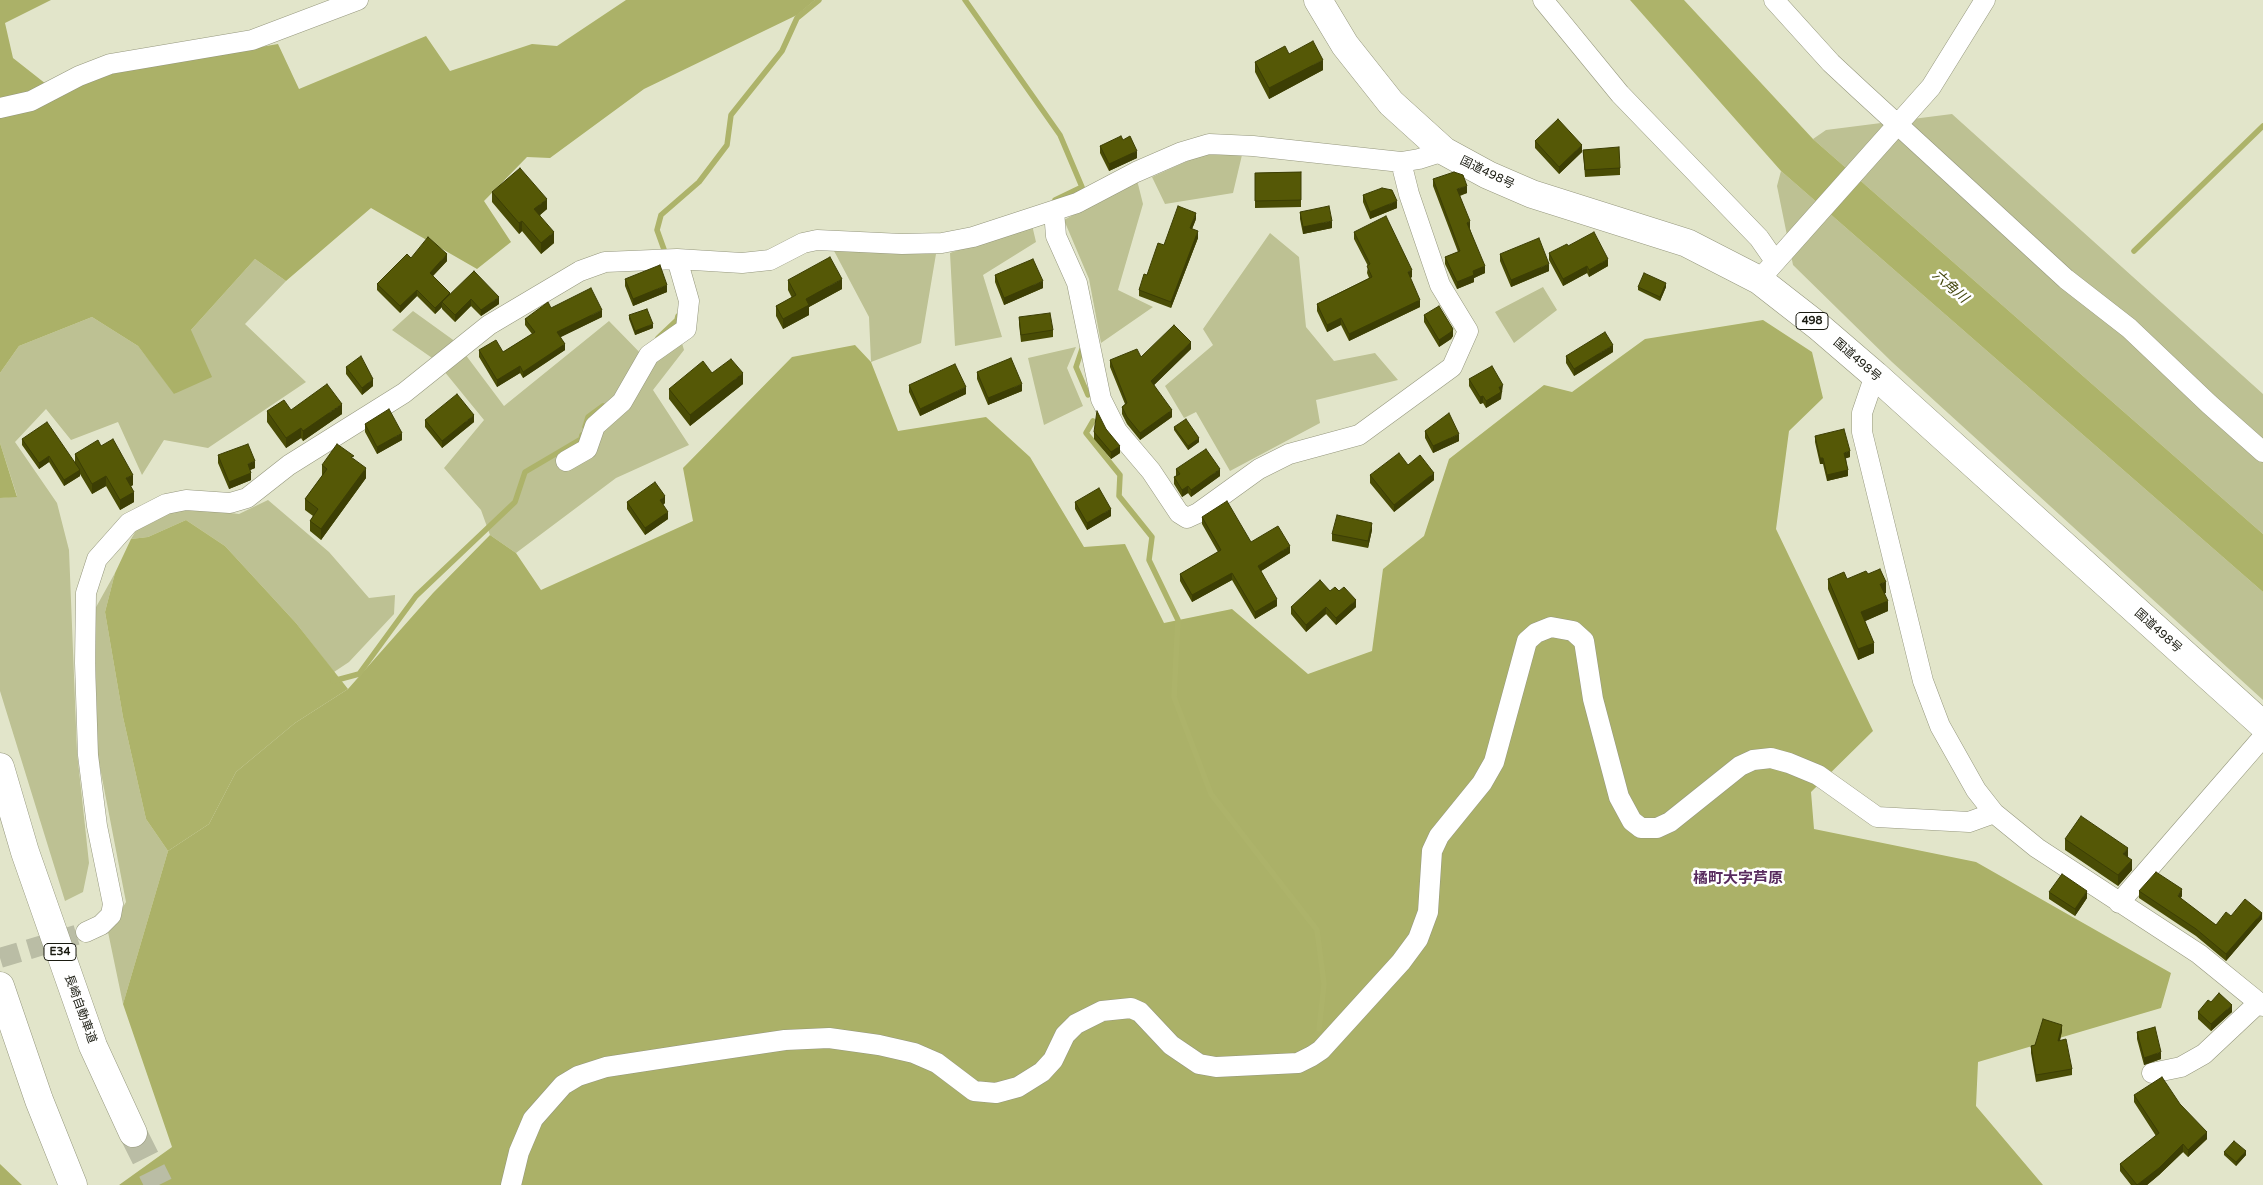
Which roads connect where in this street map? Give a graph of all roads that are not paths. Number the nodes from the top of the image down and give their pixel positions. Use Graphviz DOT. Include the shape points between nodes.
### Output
graph roads {
  1 [pos="358,0"];
  2 [pos="1318,0"];
  3 [pos="1543,0"];
  4 [pos="1774,0"];
  5 [pos="1985,0"];
  6 [pos="0,108"];
  7 [pos="1896,126"];
  8 [pos="1444,152"];
  9 [pos="1401,162"];
  10 [pos="1054,211"];
  11 [pos="667,259"];
  12 [pos="1772,265"];
  13 [pos="1875,375"];
  14 [pos="2263,452"];
  15 [pos="566,461"];
  16 [pos="2263,725"];
  17 [pos="2263,737"];
  18 [pos="0,767"];
  19 [pos="1994,814"];
  20 [pos="2118,903"];
  21 [pos="86,932"];
  22 [pos="0,986"];
  23 [pos="2259,1003"];
  24 [pos="2152,1073"];
  25 [pos="133,1133"];
  26 [pos="73,1185"];
  27 [pos="511,1185"];
  1 -- 6 [label="street" via="252,40 110,64 79,76 31,102"];
  2 -- 8 [label="highway, 国道498号 / 498" via="1345,45 1391,103"];
  3 -- 12 [label="street" via="1620,94 1760,238"];
  4 -- 7 [label="street" via="1831,63"];
  5 -- 7 [label="street" via="1931,87"];
  7 -- 12 [label="street"];
  7 -- 14 [label="street" via="2066,279 2129,328"];
  8 -- 9 [label="street"];
  8 -- 12 [label="highway, 国道498号 / 498" via="1532,194 1687,243"];
  9 -- 10 [label="street" via="1208,144 1136,172 1077,203"];
  9 -- 10 [label="street" via="1440,285 1468,331 1452,367 1359,435 1289,454 1259,469 1187,518 1179,513 1151,471 1117,431 1101,399 1077,284 1056,236"];
  10 -- 11 [label="street" via="973,237 942,243 818,240 803,243 770,260 742,263"];
  11 -- 15 [label="street" via="689,301 686,329 649,355 622,402 595,426 587,450"];
  11 -- 21 [label="street" via="604,262 580,271 489,325 404,393 289,465 246,498 230,503 186,500 166,504 129,523 97,558 86,593 88,755 97,826 113,904 111,915 102,925"];
  12 -- 13 [label="highway, 国道498号 / 498" via="1818,326"];
  13 -- 16 [label="highway, 国道498号 / 498"];
  13 -- 19 [label="street" via="1862,413 1862,432 1923,681 1940,726 1976,790"];
  17 -- 20 [label="street"];
  18 -- 25 [label="highway, 長崎自動車道 / E34" via="25,852 93,1046"];
  19 -- 20 [label="street" via="2037,848"];
  19 -- 27 [label="street" via="1969,822 1877,817 1818,774 1771,758 1752,760 1740,766 1670,822 1657,828 1641,828 1632,821 1619,796 1594,699 1584,641 1573,631 1551,626 1527,641 1494,762 1432,850 1428,912 1418,939 1401,962 1312,1056 1298,1063 1216,1067 1199,1064 1171,1045 1140,1012 1131,1008 1102,1011 1076,1024 1064,1035 1053,1060 1042,1072 1018,1087 996,1093 974,1091 937,1063 914,1052 829,1038 785,1040 606,1067 562,1085 533,1119 519,1152"];
  20 -- 23 [label="street" via="2198,954"];
  22 -- 26 [label="highway" via="38,1100"];
  23 -- 24 [label="street" via="2204,1054 2181,1066"];
}
